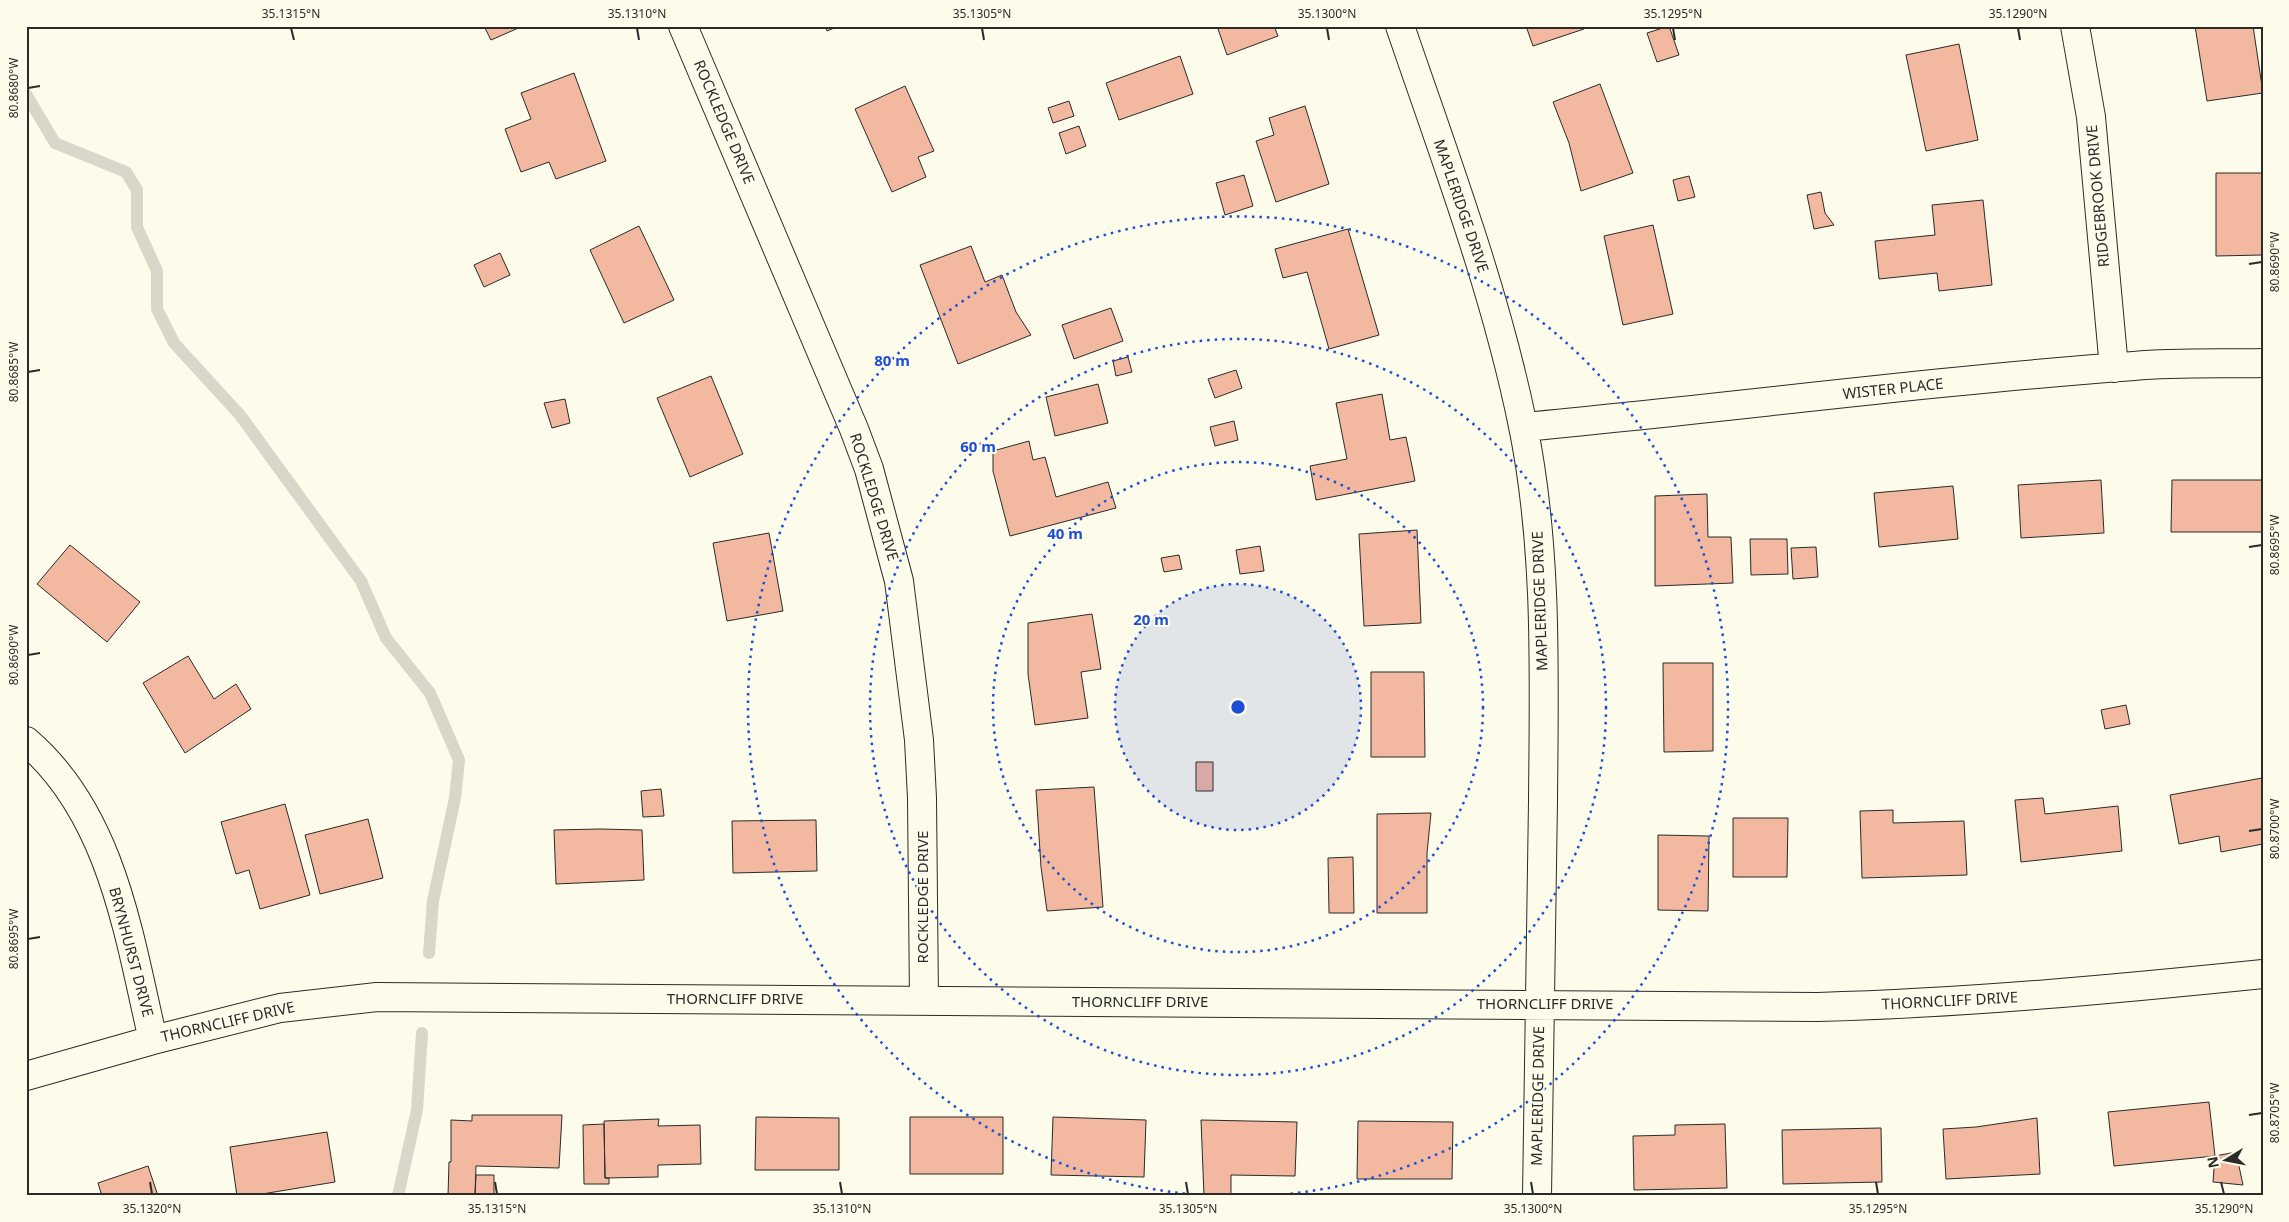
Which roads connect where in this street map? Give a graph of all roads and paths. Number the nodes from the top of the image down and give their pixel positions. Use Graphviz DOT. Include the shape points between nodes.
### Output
graph roads {
  1 [pos="684,26"];
  2 [pos="1400,26"];
  3 [pos="2075,26"];
  4 [pos="2263,363"];
  5 [pos="2114,368"];
  6 [pos="1523,427"];
  7 [pos="26,741"];
  8 [pos="2263,974"];
  9 [pos="924,1001"];
  10 [pos="1540,1004"];
  11 [pos="153,1040"];
  12 [pos="26,1076"];
  13 [pos="1536,1196"];
  1 -- 9 [label="street, ROCKLEDGE DRIVE" via="854,429 869,469 899,581 920,750"];
  2 -- 6 [label="street, MAPLERIDGE DRIVE" via="1493,302"];
  3 -- 5 [label="street, RIDGEBROOK DRIVE" via="2091,117"];
  4 -- 5 [label="street, WISTER PLACE"];
  5 -- 6 [label="street, WISTER PLACE"];
  6 -- 10 [label="street, MAPLERIDGE DRIVE" via="1541,572 1544,730"];
  7 -- 11 [label="street, BRYNHURST DRIVE" via="57,773 82,809 100,844 125,919"];
  8 -- 10 [label="street, THORNCLIFF DRIVE" via="2085,992 1905,1005"];
  9 -- 10 [label="street, THORNCLIFF DRIVE"];
  9 -- 11 [label="street, THORNCLIFF DRIVE" via="377,997 280,1008"];
  10 -- 13 [label="street, MAPLERIDGE DRIVE"];
  11 -- 12 [label="street, THORNCLIFF DRIVE"];
}
